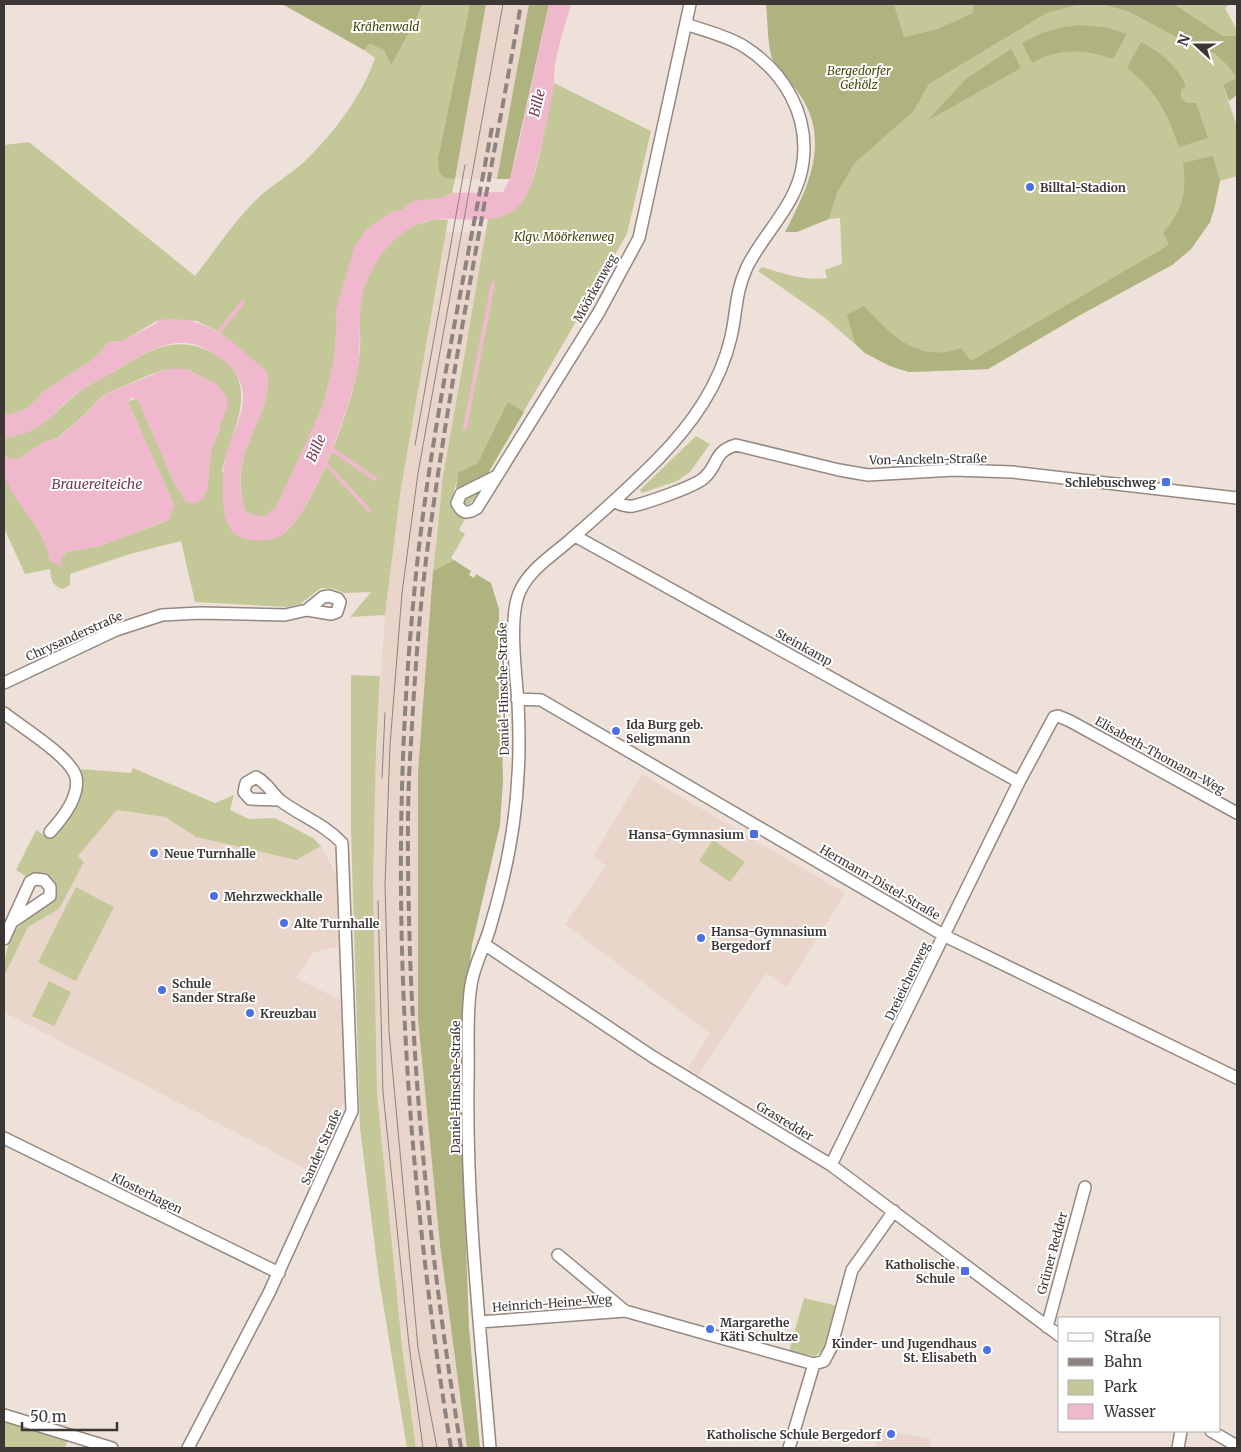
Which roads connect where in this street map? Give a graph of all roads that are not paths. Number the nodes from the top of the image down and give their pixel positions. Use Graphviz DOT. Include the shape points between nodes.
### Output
graph roads {
  1 [pos="690,4"];
  2 [pos="686,24"];
  3 [pos="495,477"];
  4 [pos="1237,498"];
  5 [pos="614,502"];
  6 [pos="575,536"];
  7 [pos="306,610"];
  8 [pos="4,683"];
  9 [pos="517,699"];
  10 [pos="4,713"];
  11 [pos="1070,721"];
  12 [pos="1019,782"];
  13 [pos="280,800"];
  14 [pos="1237,813"];
  15 [pos="50,832"];
  16 [pos="12,922"];
  17 [pos="945,936"];
  18 [pos="4,939"];
  19 [pos="484,944"];
  20 [pos="1237,1078"];
  21 [pos="4,1138"];
  22 [pos="831,1165"];
  23 [pos="1085,1187"];
  24 [pos="894,1211"];
  25 [pos="558,1255"];
  26 [pos="279,1273"];
  27 [pos="625,1310"];
  28 [pos="480,1322"];
  29 [pos="1046,1327"];
  30 [pos="1058,1335"];
  31 [pos="814,1364"];
  32 [pos="4,1415"];
  33 [pos="1182,1432"];
  34 [pos="1213,1432"];
  35 [pos="1237,1446"];
  36 [pos="112,1448"];
  37 [pos="188,1448"];
  38 [pos="490,1448"];
  39 [pos="789,1448"];
  40 [pos="1178,1448"];
  1 -- 2 [label="street, Möörkenweg"];
  2 -- 3 [label="street, Möörkenweg" via="639,238 599,312"];
  2 -- 5 [label="street, Daniel-Hinsche-Straße" via="745,46 774,72 799,111 803,164 786,208 750,262 738,287 731,337 716,382 695,417 661,457"];
  3 -- 3 [label="street, Möörkenweg" via="477,508 465,513 457,504 461,494"];
  4 -- 5 [label="street, Von-Anckeln-Straße" via="1012,472 954,470 868,475 736,445 726,448 706,477 696,484 631,506"];
  5 -- 6 [label="street, Daniel-Hinsche-Straße"];
  6 -- 9 [label="street, Daniel-Hinsche-Straße" via="528,578 519,592 514,651"];
  6 -- 12 [label="street, Steinkamp"];
  7 -- 8 [label="street, Chrysanderstraße" via="285,615 162,615 116,630"];
  9 -- 17 [label="street, Hermann-Distel-Straße" via="541,700"];
  9 -- 19 [label="street, Daniel-Hinsche-Straße" via="518,775 513,823 492,924"];
  10 -- 15 [label="street" via="60,756 76,778 70,805"];
  11 -- 12 [label="street, Dreieichenweg" via="1058,716 1052,719"];
  11 -- 14 [label="street, Elisabeth-Thomann-Weg"];
  12 -- 17 [label="street, Dreieichenweg"];
  13 -- 26 [label="street, Sander Straße" via="330,830 342,843 352,1111"];
  16 -- 18 [label="street"];
  17 -- 20 [label="street, Hermann-Distel-Straße"];
  17 -- 22 [label="street, Dreieichenweg"];
  19 -- 22 [label="street, Grasredder" via="653,1057"];
  19 -- 28 [label="street, Daniel-Hinsche-Straße" via="471,984 468,1126"];
  21 -- 26 [label="street, Klosterhagen"];
  22 -- 24 [label="street, Grasredder"];
  23 -- 29 [label="street, Grüner Redder"];
  24 -- 29 [label="street, Grasredder"];
  24 -- 31 [label="street" via="852,1270 831,1348 824,1361"];
  25 -- 27 [label="street, Heinrich-Heine-Weg"];
  26 -- 37 [label="street, Sander Straße"];
  27 -- 28 [label="street, Heinrich-Heine-Weg"];
  27 -- 31 [label="street, Heinrich-Heine-Weg"];
  28 -- 38 [label="street, Daniel-Hinsche-Straße"];
  29 -- 30 [label="street, Grasredder"];
  31 -- 39 [label="street"];
  32 -- 36 [label="street"];
  33 -- 40 [label="street"];
  34 -- 35 [label="street"];
}
